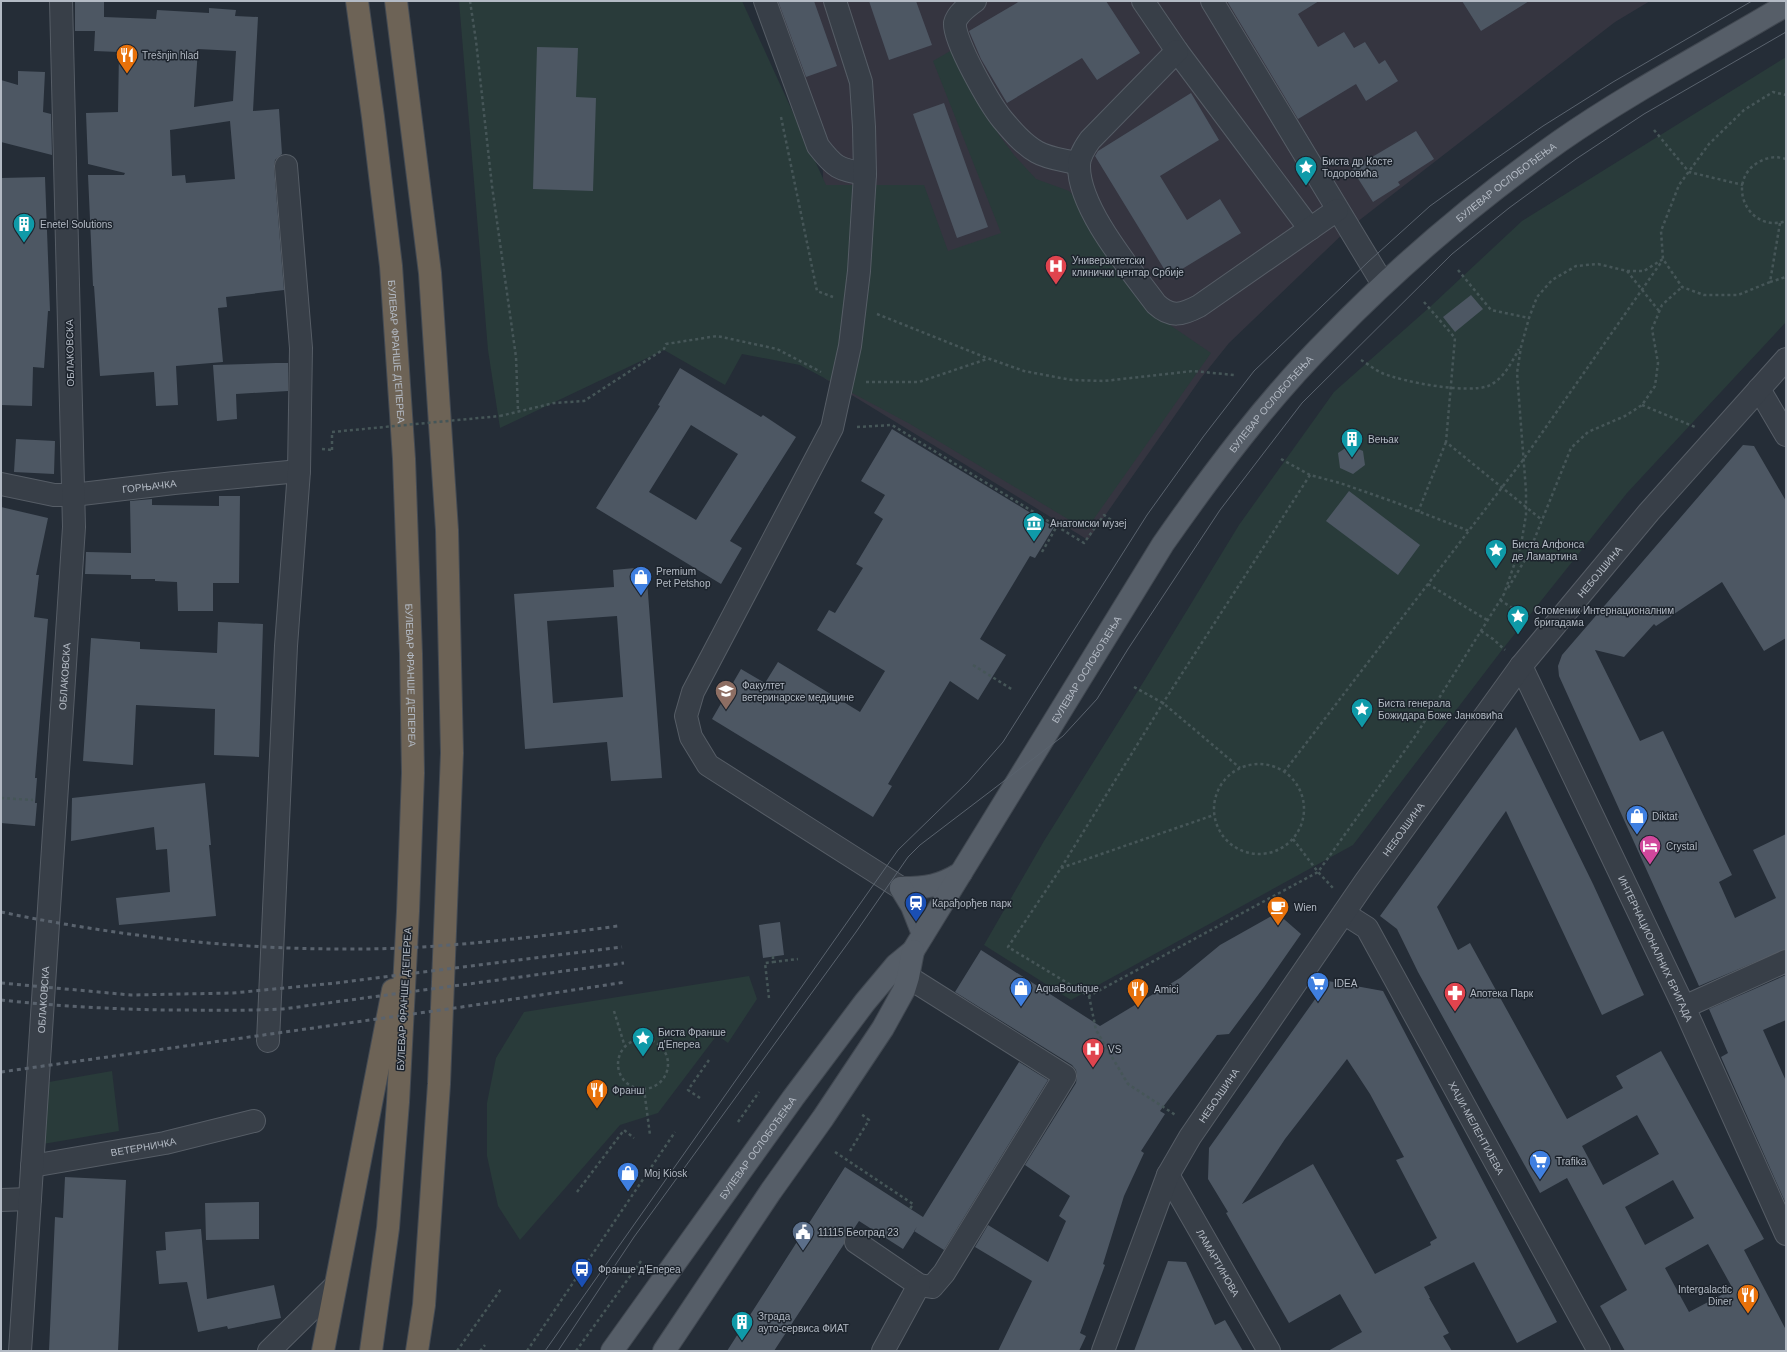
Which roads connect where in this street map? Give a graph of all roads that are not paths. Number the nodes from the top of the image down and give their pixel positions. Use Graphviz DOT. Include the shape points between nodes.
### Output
graph roads {
  1 [pos="61,1"];
  2 [pos="357,1"];
  3 [pos="396,1"];
  4 [pos="765,1"];
  5 [pos="835,1"];
  6 [pos="975,1"];
  7 [pos="1143,1"];
  8 [pos="1212,1"];
  9 [pos="1786,5"];
  10 [pos="1177,51"];
  11 [pos="1078,164"];
  12 [pos="286,166"];
  13 [pos="865,174"];
  14 [pos="1337,210"];
  15 [pos="1310,229"];
  16 [pos="1383,284"];
  17 [pos="1786,360"];
  18 [pos="1759,389"];
  19 [pos="1786,435"];
  20 [pos="299,471"];
  21 [pos="1,484"];
  22 [pos="73,495"];
  23 [pos="1515,660"];
  24 [pos="961,873"];
  25 [pos="901,888"];
  26 [pos="408,910"];
  27 [pos="1345,914"];
  28 [pos="918,943"];
  29 [pos="1786,961"];
  30 [pos="908,977"];
  31 [pos="1684,1007"];
  32 [pos="268,1041"];
  33 [pos="254,1121"];
  34 [pos="32,1166"];
  35 [pos="1168,1175"];
  36 [pos="30,1199"];
  37 [pos="1,1200"];
  38 [pos="1786,1234"];
  39 [pos="856,1242"];
  40 [pos="919,1285"];
  41 [pos="334,1287"];
  42 [pos="20,1351"];
  43 [pos="269,1351"];
  44 [pos="323,1351"];
  45 [pos="371,1351"];
  46 [pos="417,1351"];
  47 [pos="612,1351"];
  48 [pos="664,1351"];
  49 [pos="883,1351"];
  50 [pos="1103,1351"];
  51 [pos="1269,1351"];
  52 [pos="1599,1351"];
  1 -- 22 [label="street, ОБЛАКОВСКА"];
  2 -- 26 [label="highway, БУЛЕВАР ФРАНШЕ Д'ЕПЕРЕА" via="391,266 404,459 413,773"];
  3 -- 46 [label="highway" via="430,273 447,530 452,753 439,1084 424,1305"];
  4 -- 13 [label="street" via="818,146 829,161 843,170"];
  5 -- 13 [label="street" via="861,82"];
  6 -- 11 [label="street" via="961,12 955,23 957,38 1000,117 1038,153"];
  7 -- 10 [label="street"];
  8 -- 14 [label="street"];
  9 -- 16 [label="main road, БУЛЕВАР ОСЛОБОЂЕЊА" via="1635,94 1562,141 1491,192"];
  10 -- 11 [label="street" via="1090,140"];
  10 -- 15 [label="street"];
  11 -- 15 [label="street" via="1086,198 1099,222 1156,304 1174,314 1188,312 1199,306"];
  12 -- 20 [label="street" via="301,348"];
  13 -- 25 [label="street" via="859,271 850,346 832,428 693,692 686,716 691,737 708,765"];
  14 -- 15 [label="street"];
  14 -- 16 [label="street"];
  16 -- 24 [label="main road, БУЛЕВАР ОСЛОБОЂЕЊА" via="1283,389 1205,485 1163,544"];
  17 -- 18 [label="street, НЕБОЈШИНА"];
  18 -- 19 [label="street"];
  18 -- 23 [label="street, НЕБОЈШИНА"];
  20 -- 22 [label="street, ГОРЊАЧКА"];
  20 -- 32 [label="street" via="286,646"];
  21 -- 22 [label="street, ГОРЊАЧКА" via="54,495"];
  22 -- 34 [label="street, ОБЛАКОВСКА" via="74,527"];
  23 -- 27 [label="street, НЕБОЈШИНА"];
  23 -- 31 [label="street, ИНТЕРНАЦИОНАЛНИХ БРИГАДА"];
  24 -- 25 [label="main road" via="936,885"];
  24 -- 28 [label="main road, БУЛЕВАР ОСЛОБОЂЕЊА"];
  25 -- 28 [label="main road" via="907,896"];
  26 -- 41 [label="highway"];
  26 -- 45 [label="highway, БУЛЕВАР ФРАНШЕ Д'ЕПЕРЕА" via="398,1102 388,1228"];
  27 -- 35 [label="street, НЕБОЈШИНА" via="1190,1137"];
  27 -- 52 [label="street, ХАЏИ-МЕЛЕНТИЈЕВА" via="1367,928"];
  28 -- 30 [label="main road, БУЛЕВАР ОСЛОБОЂЕЊА"];
  28 -- 47 [label="main road, БУЛЕВАР ОСЛОБОЂЕЊА" via="884,978 831,1047"];
  29 -- 31 [label="street"];
  30 -- 40 [label="street" via="1065,1076 944,1273 932,1287"];
  30 -- 48 [label="main road, БУЛЕВАР ОСЛОБОЂЕЊА" via="904,990 874,1041"];
  31 -- 38 [label="street, ИНТЕРНАЦИОНАЛНИХ БРИГАДА"];
  33 -- 34 [label="street, ВЕТЕРНИЧКА" via="165,1143"];
  34 -- 36 [label="street, ОБЛАКОВСКА"];
  35 -- 50 [label="street, НЕБОЈШИНА"];
  35 -- 51 [label="street, ЛАМАРТИНОВА"];
  36 -- 37 [label="street"];
  36 -- 42 [label="street, ОБЛАКОВСКА"];
  39 -- 40 [label="street"];
  40 -- 49 [label="street"];
  41 -- 43 [label="street"];
  41 -- 44 [label="highway"];
}
